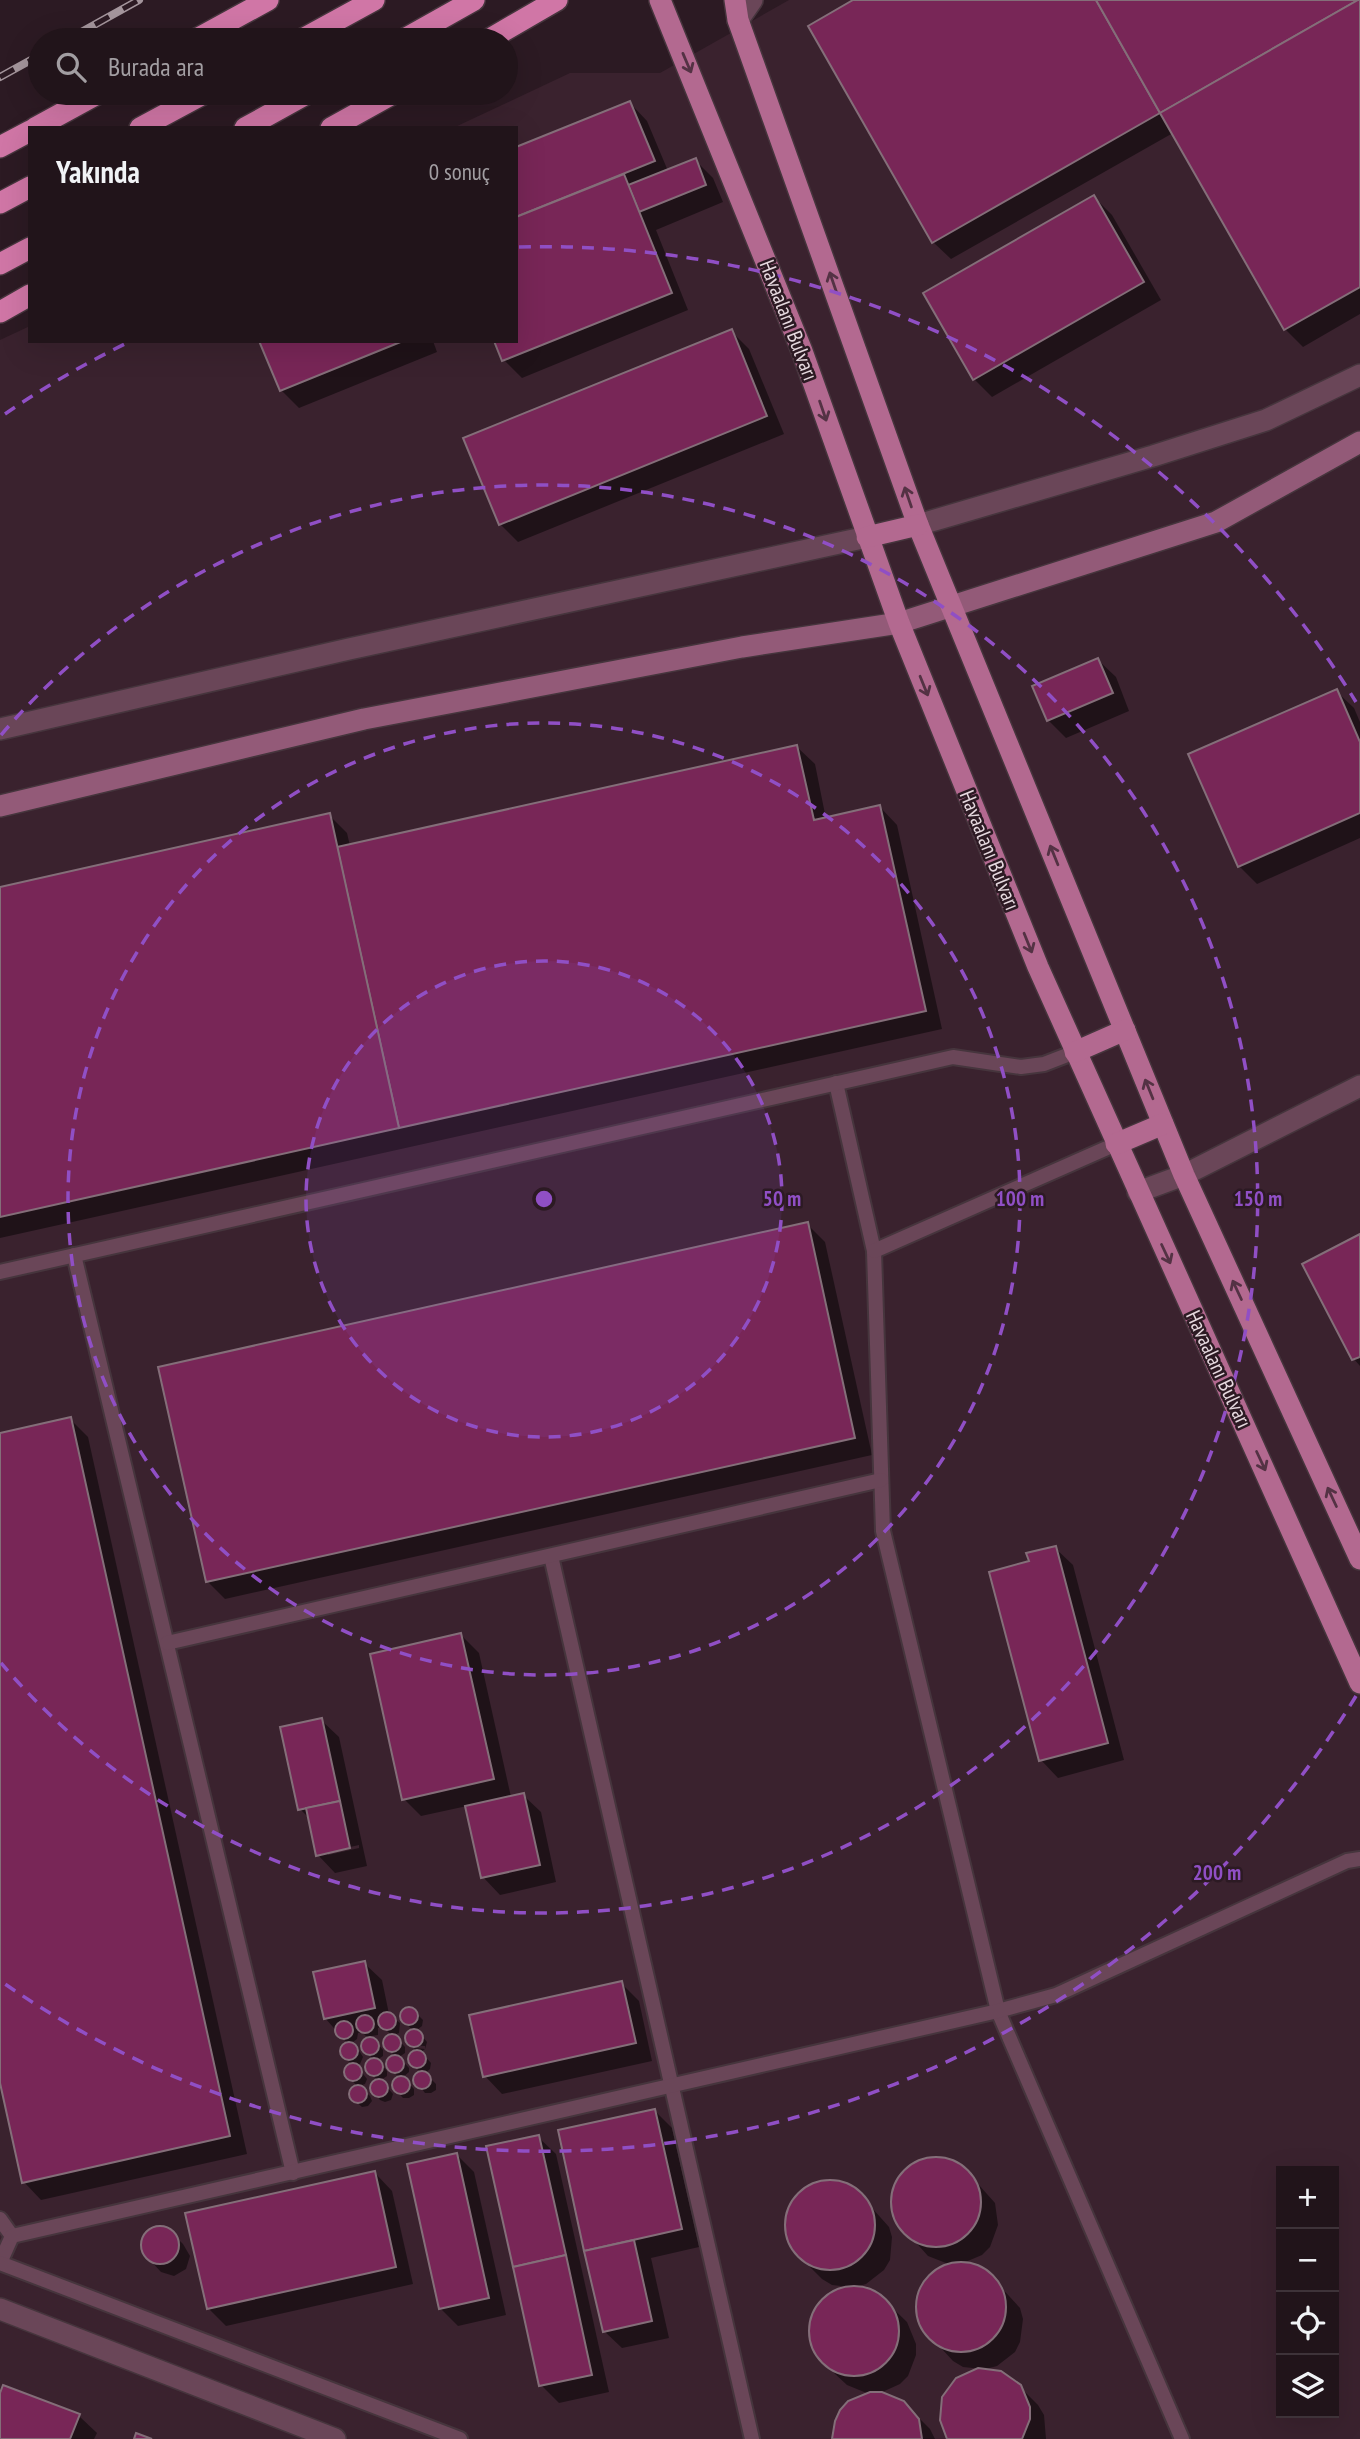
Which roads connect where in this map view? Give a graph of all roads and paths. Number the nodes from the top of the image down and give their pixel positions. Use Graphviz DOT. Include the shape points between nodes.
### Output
graph roads {
  1 [pos="268,0"];
  2 [pos="374,0"];
  3 [pos="474,0"];
  4 [pos="557,0"];
  5 [pos="660,0"];
  6 [pos="752,0"];
  7 [pos="535,8"];
  8 [pos="737,10"];
  9 [pos="217,28"];
  10 [pos="323,28"];
  11 [pos="424,28"];
  12 [pos="506,28"];
  13 [pos="77,105"];
  14 [pos="183,105"];
  15 [pos="287,105"];
  16 [pos="372,105"];
  17 [pos="39,126"];
  18 [pos="144,126"];
  19 [pos="249,126"];
  20 [pos="335,126"];
  21 [pos="28,132"];
  22 [pos="0,147"];
  23 [pos="28,188"];
  24 [pos="0,203"];
  25 [pos="28,249"];
  26 [pos="0,264"];
  27 [pos="28,296"];
  28 [pos="0,312"];
  29 [pos="1360,375"];
  30 [pos="1360,442"];
  31 [pos="918,525"];
  32 [pos="867,537"];
  33 [pos="951,606"];
  34 [pos="899,623"];
  35 [pos="0,729"];
  36 [pos="0,806"];
  37 [pos="1125,1030"];
  38 [pos="1075,1052"];
  39 [pos="836,1083"];
  40 [pos="1360,1086"];
  41 [pos="1163,1124"];
  42 [pos="1116,1144"];
  43 [pos="1184,1175"];
  44 [pos="1138,1192"];
  45 [pos="874,1251"];
  46 [pos="75,1255"];
  47 [pos="0,1272"];
  48 [pos="881,1480"];
  49 [pos="551,1556"];
  50 [pos="1360,1559"];
  51 [pos="167,1643"];
  52 [pos="1360,1683"];
  53 [pos="1360,1859"];
  54 [pos="998,2011"];
  55 [pos="671,2086"];
  56 [pos="293,2173"];
  57 [pos="0,2219"];
  58 [pos="12,2236"];
  59 [pos="0,2263"];
  60 [pos="0,2309"];
  61 [pos="335,2439"];
  62 [pos="460,2439"];
  63 [pos="752,2439"];
  64 [pos="1182,2439"];
  1 -- 9 [label="highway"];
  2 -- 10 [label="highway"];
  3 -- 11 [label="highway"];
  4 -- 7 [label="highway"];
  5 -- 32 [label="main road, Havaalanı Bulvarı, one-way" via="803,351"];
  6 -- 8 [label="street"];
  7 -- 12 [label="highway"];
  31 -- 8 [label="main road, one-way"];
  13 -- 17 [label="highway"];
  14 -- 18 [label="highway"];
  15 -- 19 [label="highway"];
  16 -- 20 [label="highway"];
  21 -- 22 [label="highway"];
  23 -- 24 [label="highway"];
  25 -- 26 [label="highway"];
  27 -- 28 [label="highway"];
  29 -- 31 [label="street" via="1266,420"];
  30 -- 33 [label="street" via="1216,522"];
  31 -- 32 [label="main road"];
  31 -- 33 [label="main road"];
  32 -- 34 [label="main road, Havaalanı Bulvarı"];
  32 -- 35 [label="street"];
  33 -- 34 [label="street"];
  37 -- 33 [label="main road, one-way"];
  34 -- 36 [label="street" via="364,719"];
  34 -- 38 [label="main road, Havaalanı Bulvarı, one-way"];
  37 -- 38 [label="main road"];
  41 -- 37 [label="main road, one-way"];
  38 -- 39 [label="lane" via="1021,1067 953,1057"];
  38 -- 42 [label="main road, Havaalanı Bulvarı"];
  39 -- 45 [label="lane"];
  39 -- 46 [label="lane"];
  40 -- 43 [label="street"];
  41 -- 42 [label="main road"];
  41 -- 43 [label="main road"];
  42 -- 44 [label="main road, Havaalanı Bulvarı"];
  42 -- 45 [label="lane"];
  43 -- 44 [label="street"];
  50 -- 43 [label="main road, one-way"];
  44 -- 52 [label="main road, Havaalanı Bulvarı, one-way"];
  45 -- 48 [label="lane"];
  46 -- 47 [label="lane"];
  46 -- 51 [label="lane"];
  48 -- 49 [label="lane"];
  48 -- 54 [label="lane" via="883,1531"];
  49 -- 51 [label="lane"];
  49 -- 55 [label="lane"];
  51 -- 56 [label="lane"];
  53 -- 54 [label="lane" via="1056,1995"];
  54 -- 55 [label="lane"];
  54 -- 64 [label="lane"];
  55 -- 56 [label="lane"];
  55 -- 63 [label="lane"];
  56 -- 58 [label="lane"];
  57 -- 58 [label="lane"];
  58 -- 59 [label="lane"];
  59 -- 62 [label="lane"];
  60 -- 61 [label="street"];
}
